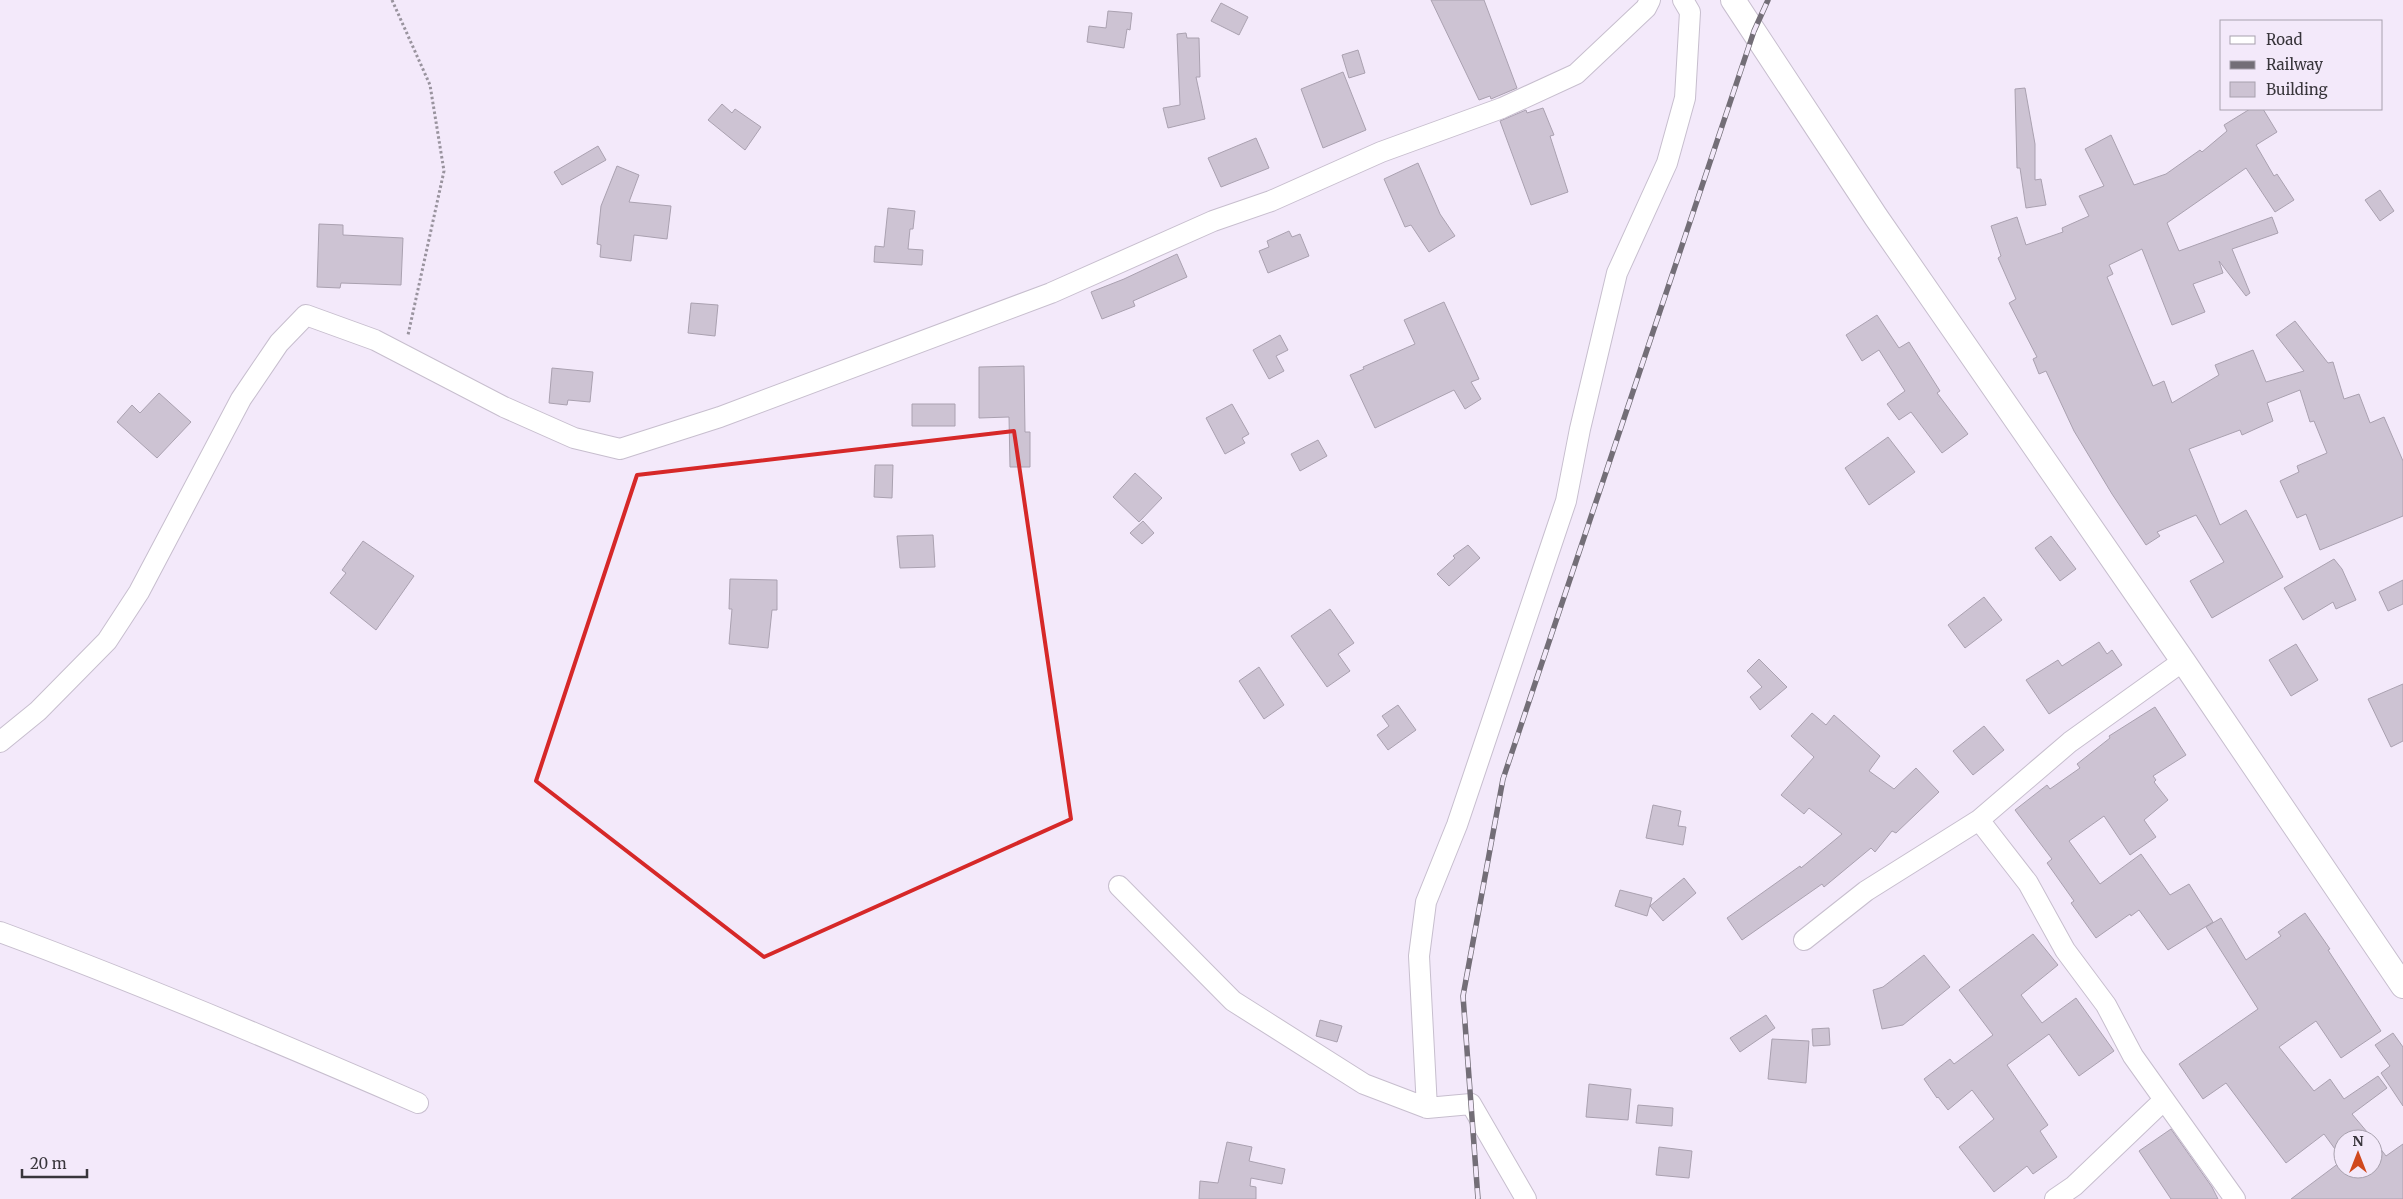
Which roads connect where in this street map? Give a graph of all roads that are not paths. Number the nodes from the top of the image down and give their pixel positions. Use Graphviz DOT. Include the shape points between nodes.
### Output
graph roads {
  1 [pos="1650,0"];
  2 [pos="1683,0"];
  3 [pos="1733,0"];
  4 [pos="2183,661"];
  5 [pos="0,742"];
  6 [pos="1979,820"];
  7 [pos="1119,886"];
  8 [pos="0,932"];
  9 [pos="1804,940"];
  10 [pos="2403,986"];
  11 [pos="2164,1100"];
  12 [pos="418,1103"];
  13 [pos="1427,1108"];
  14 [pos="1526,1199"];
  15 [pos="2055,1199"];
  16 [pos="2235,1199"];
  1 -- 5 [label="street" via="1646,8 1576,74 1502,108 1381,152 1271,201 1213,221 1051,293 720,417 620,449 574,438 504,407 375,340 306,315 279,343 242,399 139,592 108,641 38,711"];
  2 -- 13 [label="street" via="1690,12 1685,98 1667,162 1617,273 1566,501 1457,825 1426,902 1419,956"];
  3 -- 4 [label="street" via="1876,217"];
  4 -- 6 [label="street" via="2070,742"];
  4 -- 10 [label="street"];
  6 -- 9 [label="street" via="1866,891"];
  6 -- 11 [label="street" via="2028,883 2065,950 2106,1005 2133,1056"];
  7 -- 13 [label="street" via="1233,1001 1364,1084"];
  8 -- 12 [label="street" via="104,970"];
  11 -- 15 [label="street" via="2074,1186"];
  11 -- 16 [label="street"];
  13 -- 14 [label="street" via="1471,1104"];
}
